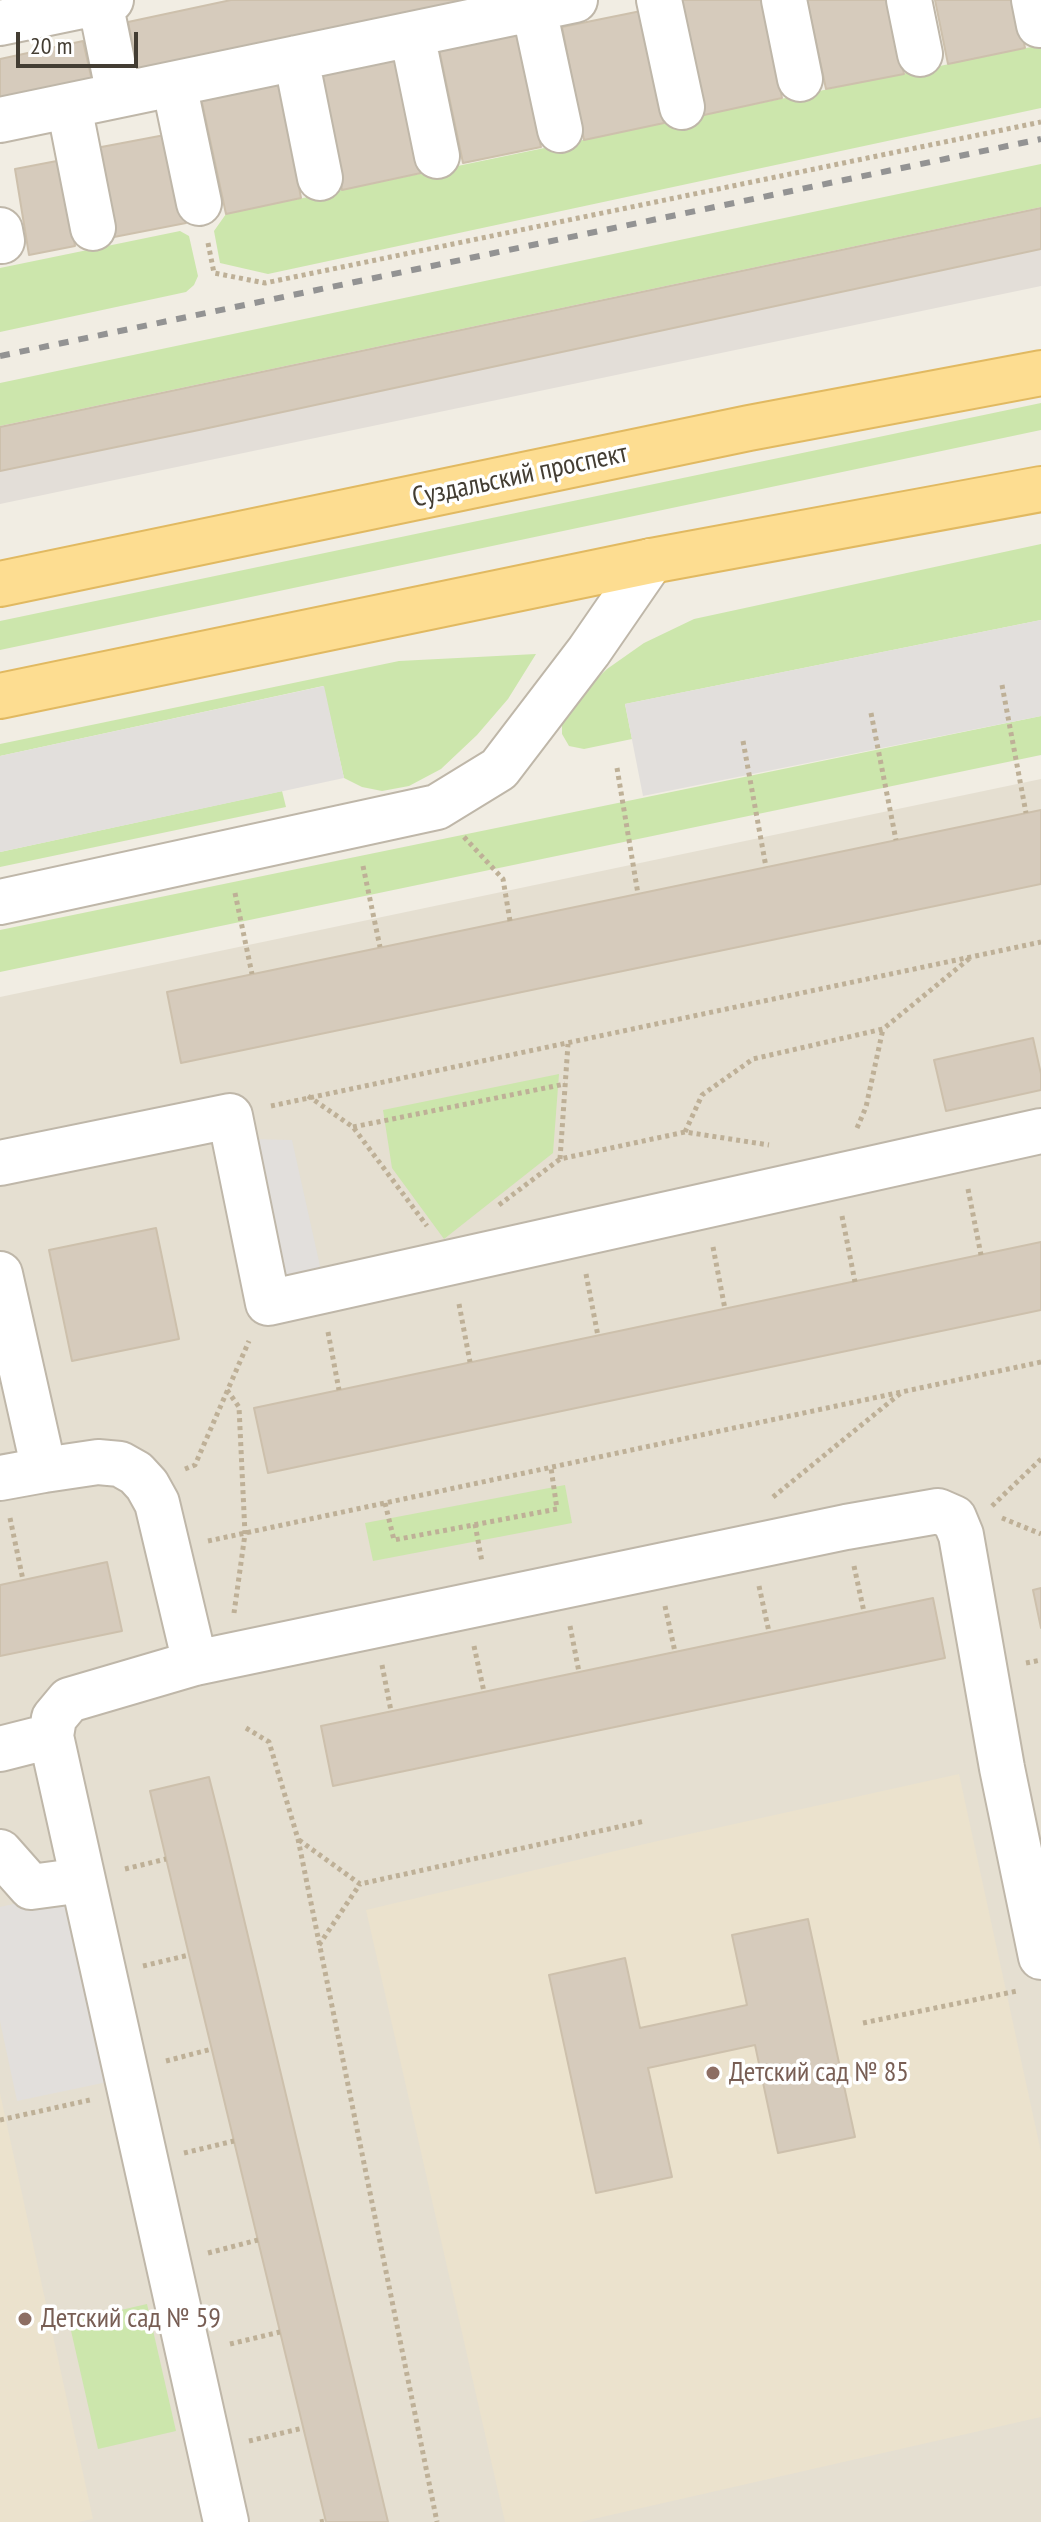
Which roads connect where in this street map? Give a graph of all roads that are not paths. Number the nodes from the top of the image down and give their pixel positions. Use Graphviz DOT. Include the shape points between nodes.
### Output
graph roads {
  1 [pos="659,0"];
  2 [pos="784,0"];
  3 [pos="909,0"];
  4 [pos="105,1"];
  5 [pos="554,4"];
  6 [pos="0,23"];
  7 [pos="412,34"];
  8 [pos="920,54"];
  9 [pos="296,58"];
  10 [pos="800,79"];
  11 [pos="174,84"];
  12 [pos="119,95"];
  13 [pos="69,106"];
  14 [pos="682,107"];
  15 [pos="0,120"];
  16 [pos="560,130"];
  17 [pos="437,156"];
  18 [pos="320,178"];
  19 [pos="199,203"];
  20 [pos="93,228"];
  21 [pos="1041,373"];
  22 [pos="1041,489"];
  23 [pos="651,561"];
  24 [pos="0,584"];
  25 [pos="0,696"];
  26 [pos="0,902"];
  27 [pos="1041,1131"];
  28 [pos="0,1163"];
  29 [pos="0,1274"];
  30 [pos="44,1470"];
  31 [pos="1,1478"];
  32 [pos="212,1660"];
  33 [pos="51,1736"];
  34 [pos="0,1749"];
  35 [pos="0,1852"];
  36 [pos="83,1880"];
  37 [pos="1035,1973"];
  38 [pos="226,2522"];
  1 -- 14 [label="street"];
  2 -- 10 [label="street"];
  3 -- 8 [label="street"];
  4 -- 6 [label="street"];
  4 -- 12 [label="street"];
  5 -- 7 [label="street"];
  5 -- 16 [label="street"];
  7 -- 9 [label="street"];
  7 -- 17 [label="street"];
  9 -- 11 [label="street"];
  9 -- 18 [label="street"];
  11 -- 12 [label="street"];
  11 -- 19 [label="street"];
  12 -- 13 [label="street"];
  13 -- 15 [label="street"];
  13 -- 20 [label="street"];
  21 -- 24 [label="main road, Суздальский проспект" via="749,428"];
  22 -- 23 [label="main road"];
  23 -- 25 [label="main road"];
  23 -- 26 [label="street" via="499,769 437,807"];
  27 -- 28 [label="street" via="268,1303 230,1116"];
  29 -- 30 [label="street"];
  30 -- 31 [label="street"];
  30 -- 32 [label="street" via="120,1464 147,1485"];
  32 -- 33 [label="street" via="69,1700 54,1718"];
  32 -- 37 [label="street" via="892,1519 938,1511 974,1523 1002,1768"];
  33 -- 34 [label="street"];
  33 -- 36 [label="street"];
  35 -- 36 [label="street" via="31,1887"];
  36 -- 38 [label="street"];
}
